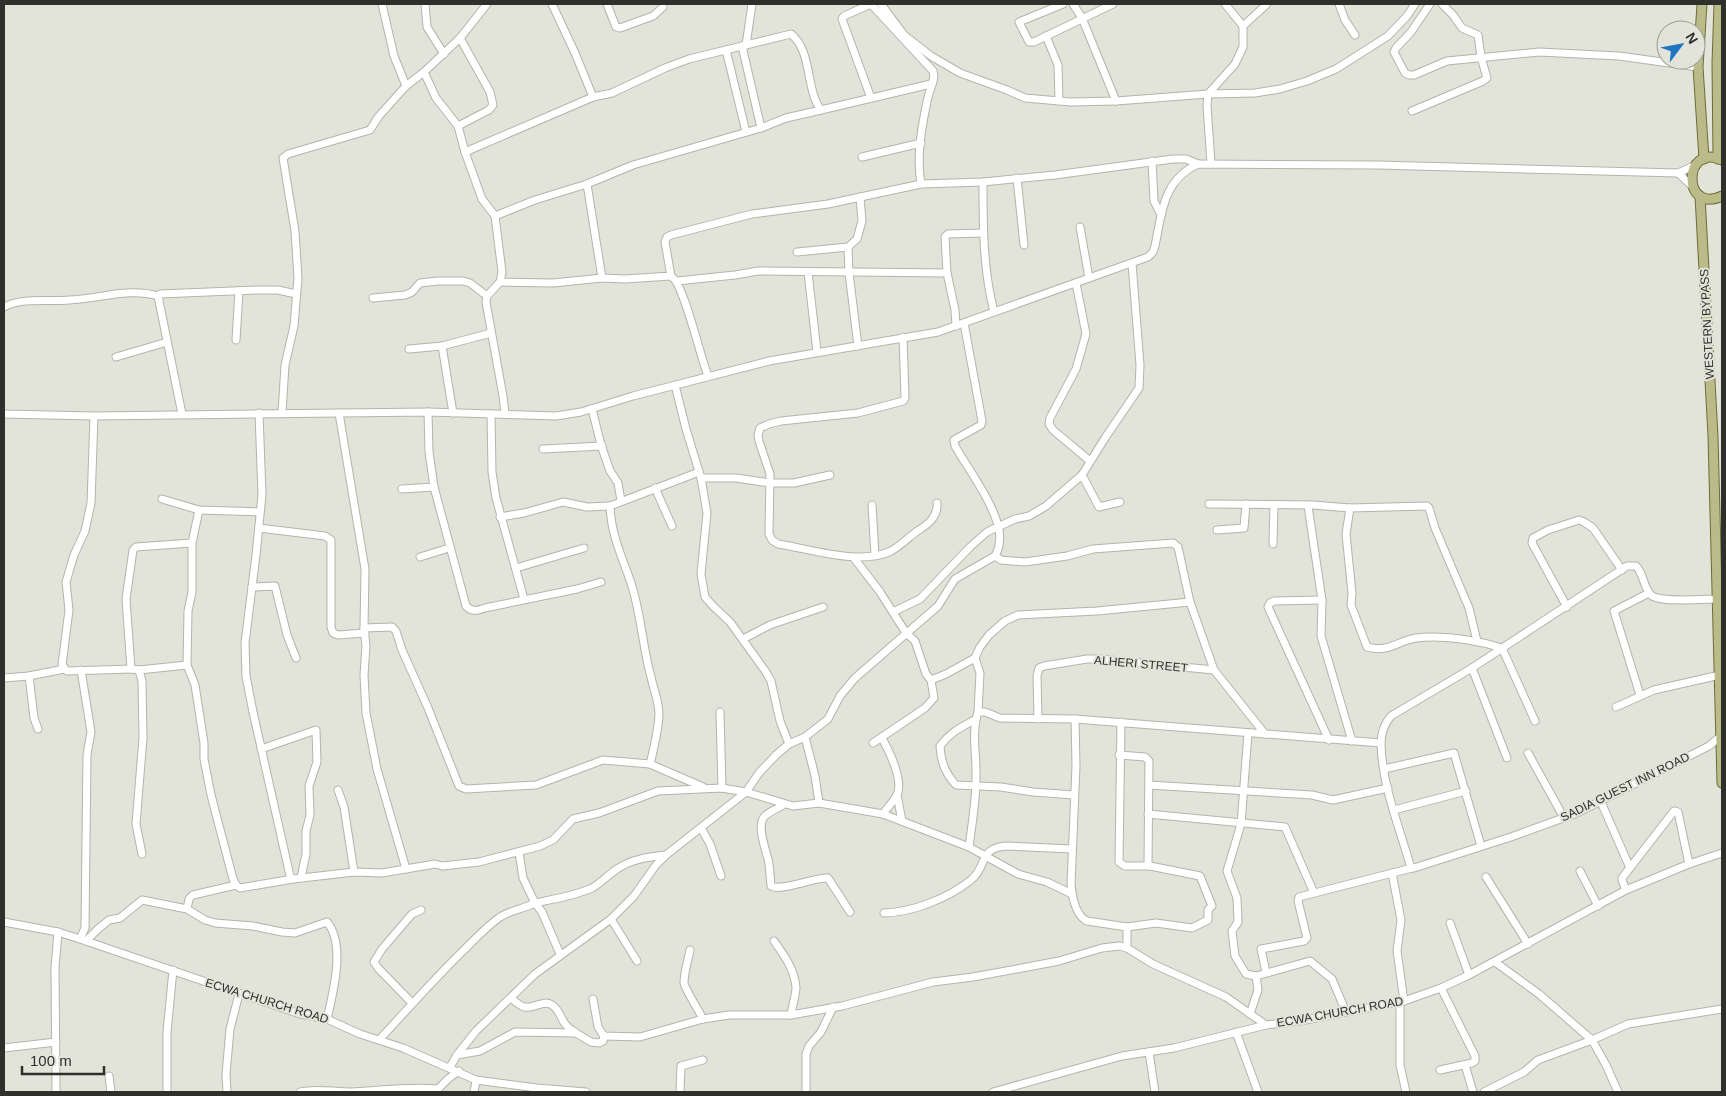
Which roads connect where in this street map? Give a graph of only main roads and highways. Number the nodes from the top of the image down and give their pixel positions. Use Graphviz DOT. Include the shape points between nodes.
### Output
graph roads {
  1 [pos="1702,4"];
  2 [pos="1719,4"];
  3 [pos="1720,160"];
  4 [pos="1700,162"];
  5 [pos="1700,196"];
  6 [pos="1722,196"];
  7 [pos="1721,754"];
  8 [pos="1722,783"];
  1 -- 4 [label="main road" via="1698,67"];
  2 -- 3 [label="main road"];
  3 -- 4 [label="main road"];
  4 -- 5 [label="main road" via="1692,173 1693,187"];
  5 -- 6 [label="main road" via="1710,199"];
  5 -- 7 [label="main road, WESTERN BYPASS" via="1713,436"];
  7 -- 8 [label="main road, WESTERN BYPASS"];
}
